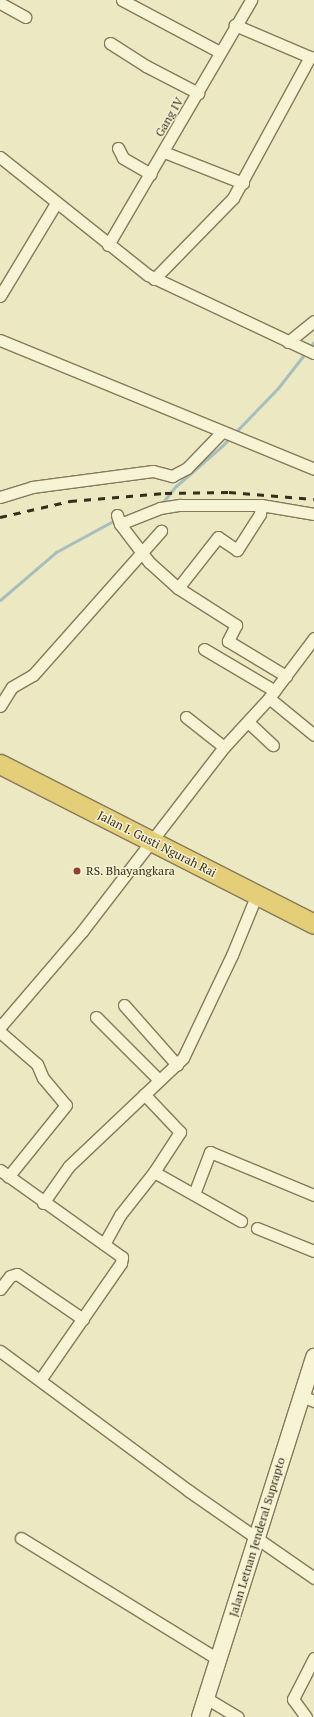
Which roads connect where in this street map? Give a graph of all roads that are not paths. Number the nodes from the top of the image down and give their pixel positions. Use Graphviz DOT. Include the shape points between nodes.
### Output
graph roads {
  1 [pos="122,0"];
  2 [pos="251,0"];
  3 [pos="0,3"];
  4 [pos="25,17"];
  5 [pos="235,25"];
  6 [pos="110,43"];
  7 [pos="220,52"];
  8 [pos="198,93"];
  9 [pos="118,148"];
  10 [pos="164,152"];
  11 [pos="0,157"];
  12 [pos="151,174"];
  13 [pos="243,183"];
  14 [pos="56,203"];
  15 [pos="108,245"];
  16 [pos="154,279"];
  17 [pos="0,296"];
  18 [pos="314,321"];
  19 [pos="0,340"];
  20 [pos="291,343"];
  21 [pos="312,352"];
  22 [pos="223,433"];
  23 [pos="314,469"];
  24 [pos="2,495"];
  25 [pos="261,505"];
  26 [pos="314,514"];
  27 [pos="161,531"];
  28 [pos="142,552"];
  29 [pos="178,588"];
  30 [pos="314,638"];
  31 [pos="204,649"];
  32 [pos="286,676"];
  33 [pos="272,695"];
  34 [pos="0,706"];
  35 [pos="186,718"];
  36 [pos="248,722"];
  37 [pos="314,735"];
  38 [pos="273,745"];
  39 [pos="224,747"];
  40 [pos="0,764"];
  41 [pos="154,842"];
  42 [pos="257,894"];
  43 [pos="314,924"];
  44 [pos="124,1005"];
  45 [pos="96,1017"];
  46 [pos="0,1027"];
  47 [pos="0,1032"];
  48 [pos="177,1065"];
  49 [pos="159,1080"];
  50 [pos="144,1094"];
  51 [pos="154,1172"];
  52 [pos="4,1174"];
  53 [pos="194,1194"];
  54 [pos="314,1195"];
  55 [pos="43,1203"];
  56 [pos="240,1220"];
  57 [pos="257,1228"];
  58 [pos="104,1244"];
  59 [pos="314,1251"];
  60 [pos="0,1288"];
  61 [pos="83,1320"];
  62 [pos="0,1350"];
  63 [pos="314,1357"];
  64 [pos="40,1380"];
  65 [pos="308,1398"];
  66 [pos="21,1538"];
  67 [pos="256,1539"];
  68 [pos="314,1578"];
  69 [pos="314,1658"];
  70 [pos="219,1660"];
  71 [pos="206,1698"];
  72 [pos="200,1717"];
  73 [pos="238,1717"];
  74 [pos="306,1717"];
  1 -- 7 [label="street"];
  2 -- 5 [label="street, Gang IV"];
  3 -- 4 [label="street"];
  5 -- 7 [label="street, Gang IV"];
  5 -- 13 [label="street" via="310,57"];
  6 -- 8 [label="street" via="146,66"];
  7 -- 8 [label="street, Gang IV"];
  8 -- 10 [label="street, Gang IV"];
  9 -- 12 [label="street" via="123,158"];
  10 -- 12 [label="street, Gang IV"];
  10 -- 13 [label="street"];
  11 -- 14 [label="street"];
  12 -- 15 [label="street, Gang IV"];
  13 -- 16 [label="street" via="221,212"];
  14 -- 15 [label="street"];
  14 -- 17 [label="street"];
  15 -- 16 [label="street"];
  16 -- 20 [label="street"];
  18 -- 20 [label="street"];
  19 -- 22 [label="street"];
  20 -- 21 [label="street"];
  22 -- 23 [label="street"];
  22 -- 24 [label="street" via="187,468 172,476 153,471 32,488"];
  25 -- 26 [label="street"];
  25 -- 28 [label="street" via="180,505 119,520"];
  25 -- 29 [label="street" via="260,514 237,550 218,536"];
  27 -- 28 [label="street"];
  28 -- 29 [label="street"];
  28 -- 34 [label="street" via="33,675 12,687"];
  29 -- 32 [label="street" via="236,625 228,641"];
  30 -- 32 [label="street"];
  31 -- 33 [label="street"];
  32 -- 33 [label="street"];
  33 -- 36 [label="street"];
  33 -- 37 [label="street"];
  35 -- 39 [label="street"];
  36 -- 38 [label="street"];
  36 -- 39 [label="street"];
  39 -- 41 [label="street"];
  40 -- 41 [label="highway, Jalan I. Gusti Ngurah Rai"];
  41 -- 42 [label="highway, Jalan I. Gusti Ngurah Rai"];
  41 -- 46 [label="street"];
  42 -- 43 [label="highway, Jalan I. Gusti Ngurah Rai"];
  42 -- 48 [label="street" via="193,1039"];
  44 -- 48 [label="street"];
  45 -- 49 [label="street"];
  47 -- 52 [label="street" via="37,1064 43,1078 66,1105"];
  48 -- 49 [label="street"];
  49 -- 50 [label="street"];
  50 -- 51 [label="street" via="180,1130"];
  50 -- 55 [label="street" via="69,1166"];
  51 -- 53 [label="street"];
  51 -- 58 [label="street" via="120,1215"];
  52 -- 55 [label="street"];
  53 -- 54 [label="street" via="210,1152"];
  53 -- 56 [label="street"];
  55 -- 58 [label="street"];
  57 -- 59 [label="street"];
  58 -- 61 [label="street" via="120,1254 122,1259"];
  60 -- 61 [label="street" via="10,1276 17,1274"];
  61 -- 64 [label="street"];
  62 -- 64 [label="street"];
  63 -- 65 [label="main road, Jalan Letnan Jenderal Suprapto"];
  64 -- 67 [label="street"];
  65 -- 67 [label="main road, Jalan Letnan Jenderal Suprapto"];
  66 -- 70 [label="street"];
  67 -- 68 [label="street"];
  67 -- 70 [label="main road, Jalan Letnan Jenderal Suprapto"];
  69 -- 74 [label="street" via="293,1699"];
  70 -- 71 [label="main road, Jalan Letnan Jenderal Suprapto"];
  71 -- 72 [label="main road, Jalan Letnan Jenderal Suprapto"];
  71 -- 73 [label="street"];
}
